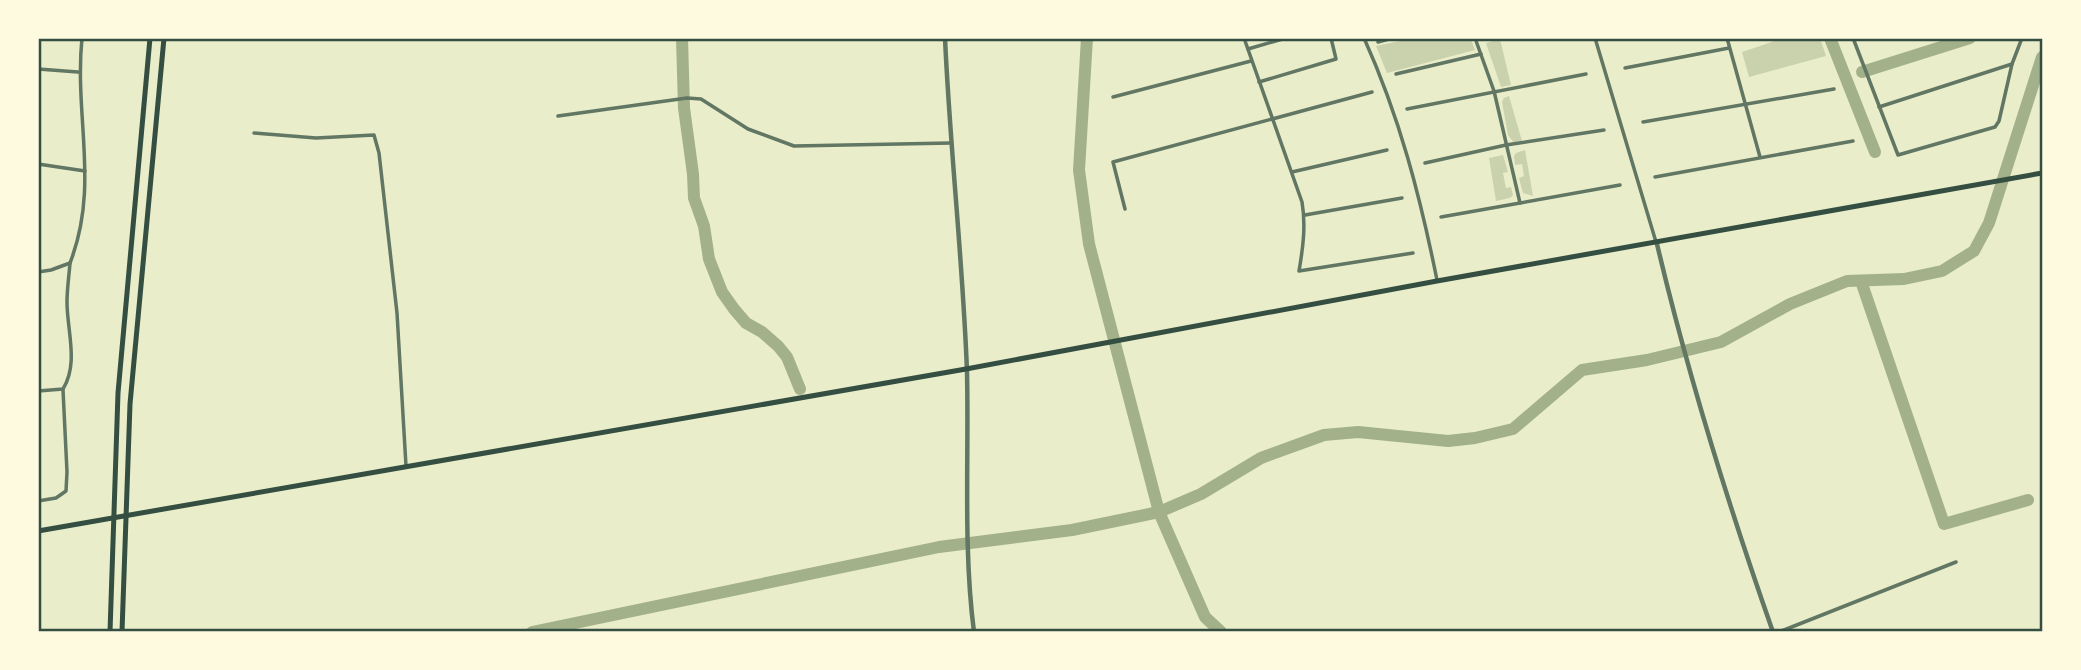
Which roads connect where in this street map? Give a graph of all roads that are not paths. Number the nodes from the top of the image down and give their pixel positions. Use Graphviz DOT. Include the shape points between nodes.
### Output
graph roads {
  1 [pos="82,38"];
  2 [pos="150,38"];
  3 [pos="164,38"];
  4 [pos="945,38"];
  5 [pos="1244,38"];
  6 [pos="1286,38"];
  7 [pos="1331,38"];
  8 [pos="1364,38"];
  9 [pos="1393,38"];
  10 [pos="1475,38"];
  11 [pos="1595,38"];
  12 [pos="1727,38"];
  13 [pos="1862,38"];
  14 [pos="2022,38"];
  15 [pos="1854,40"];
  16 [pos="1378,42"];
  17 [pos="1729,48"];
  18 [pos="1248,49"];
  19 [pos="1481,54"];
  20 [pos="1251,61"];
  21 [pos="2012,64"];
  22 [pos="1625,68"];
  23 [pos="38,69"];
  24 [pos="79,72"];
  25 [pos="1586,74"];
  26 [pos="1396,75"];
  27 [pos="1259,82"];
  28 [pos="1834,89"];
  29 [pos="1494,91"];
  30 [pos="1372,92"];
  31 [pos="1113,97"];
  32 [pos="1743,103"];
  33 [pos="1879,107"];
  34 [pos="1407,109"];
  35 [pos="558,116"];
  36 [pos="1271,119"];
  37 [pos="1643,122"];
  38 [pos="1604,130"];
  39 [pos="254,133"];
  40 [pos="1853,141"];
  41 [pos="951,143"];
  42 [pos="1506,145"];
  43 [pos="1387,150"];
  44 [pos="1760,158"];
  45 [pos="1425,163"];
  46 [pos="38,164"];
  47 [pos="85,171"];
  48 [pos="1292,172"];
  49 [pos="2042,173"];
  50 [pos="1655,177"];
  51 [pos="1620,185"];
  52 [pos="1402,198"];
  53 [pos="1520,203"];
  54 [pos="1125,209"];
  55 [pos="1305,215"];
  56 [pos="1441,217"];
  57 [pos="1657,244"];
  58 [pos="1413,253"];
  59 [pos="70,263"];
  60 [pos="38,272"];
  61 [pos="1437,281"];
  62 [pos="967,369"];
  63 [pos="63,389"];
  64 [pos="38,391"];
  65 [pos="406,468"];
  66 [pos="38,500"];
  67 [pos="125,514"];
  68 [pos="113,517"];
  69 [pos="38,531"];
  70 [pos="1956,562"];
  71 [pos="110,632"];
  72 [pos="122,632"];
  73 [pos="974,632"];
  74 [pos="1773,632"];
  75 [pos="1779,632"];
  1 -- 24 [label="street"];
  2 -- 68 [label="main road" via="118,393"];
  3 -- 67 [label="main road" via="130,404"];
  4 -- 41 [label="street"];
  5 -- 18 [label="street"];
  6 -- 18 [label="street"];
  7 -- 27 [label="street" via="1336,59"];
  8 -- 61 [label="street" via="1409,157"];
  9 -- 16 [label="street"];
  10 -- 19 [label="street"];
  11 -- 57 [label="street"];
  12 -- 17 [label="street"];
  13 -- 15 [label="street"];
  14 -- 21 [label="street"];
  15 -- 33 [label="street"];
  17 -- 22 [label="street"];
  17 -- 32 [label="street"];
  18 -- 20 [label="street"];
  19 -- 26 [label="street"];
  19 -- 29 [label="street"];
  20 -- 27 [label="street"];
  20 -- 31 [label="street"];
  21 -- 33 [label="street"];
  21 -- 33 [label="street" via="1995,127 1898,155"];
  23 -- 24 [label="street"];
  24 -- 47 [label="street"];
  25 -- 29 [label="street"];
  27 -- 36 [label="street"];
  28 -- 32 [label="street"];
  29 -- 34 [label="street"];
  29 -- 42 [label="street"];
  30 -- 36 [label="street"];
  32 -- 37 [label="street"];
  32 -- 44 [label="street"];
  35 -- 41 [label="street" via="687,98 701,99 748,129 794,146"];
  36 -- 48 [label="street"];
  36 -- 54 [label="street" via="1113,162"];
  38 -- 42 [label="street"];
  39 -- 65 [label="street" via="316,138 374,135 397,313"];
  40 -- 44 [label="street"];
  41 -- 62 [label="street"];
  42 -- 45 [label="street"];
  42 -- 53 [label="street"];
  43 -- 48 [label="street"];
  44 -- 50 [label="street"];
  46 -- 47 [label="street"];
  47 -- 59 [label="street" via="85,208"];
  48 -- 55 [label="street"];
  49 -- 57 [label="main road"];
  51 -- 53 [label="street"];
  52 -- 55 [label="street"];
  53 -- 56 [label="street"];
  55 -- 58 [label="street" via="1299,271"];
  57 -- 61 [label="main road"];
  57 -- 74 [label="street" via="1689,371"];
  59 -- 60 [label="street"];
  59 -- 63 [label="street" via="71,363"];
  61 -- 62 [label="main road"];
  62 -- 65 [label="main road"];
  62 -- 73 [label="street"];
  63 -- 64 [label="street"];
  63 -- 66 [label="street" via="65,491 56,498"];
  65 -- 67 [label="main road"];
  67 -- 68 [label="main road"];
  67 -- 72 [label="main road"];
  68 -- 69 [label="main road"];
  68 -- 71 [label="main road"];
  70 -- 75 [label="street"];
}
